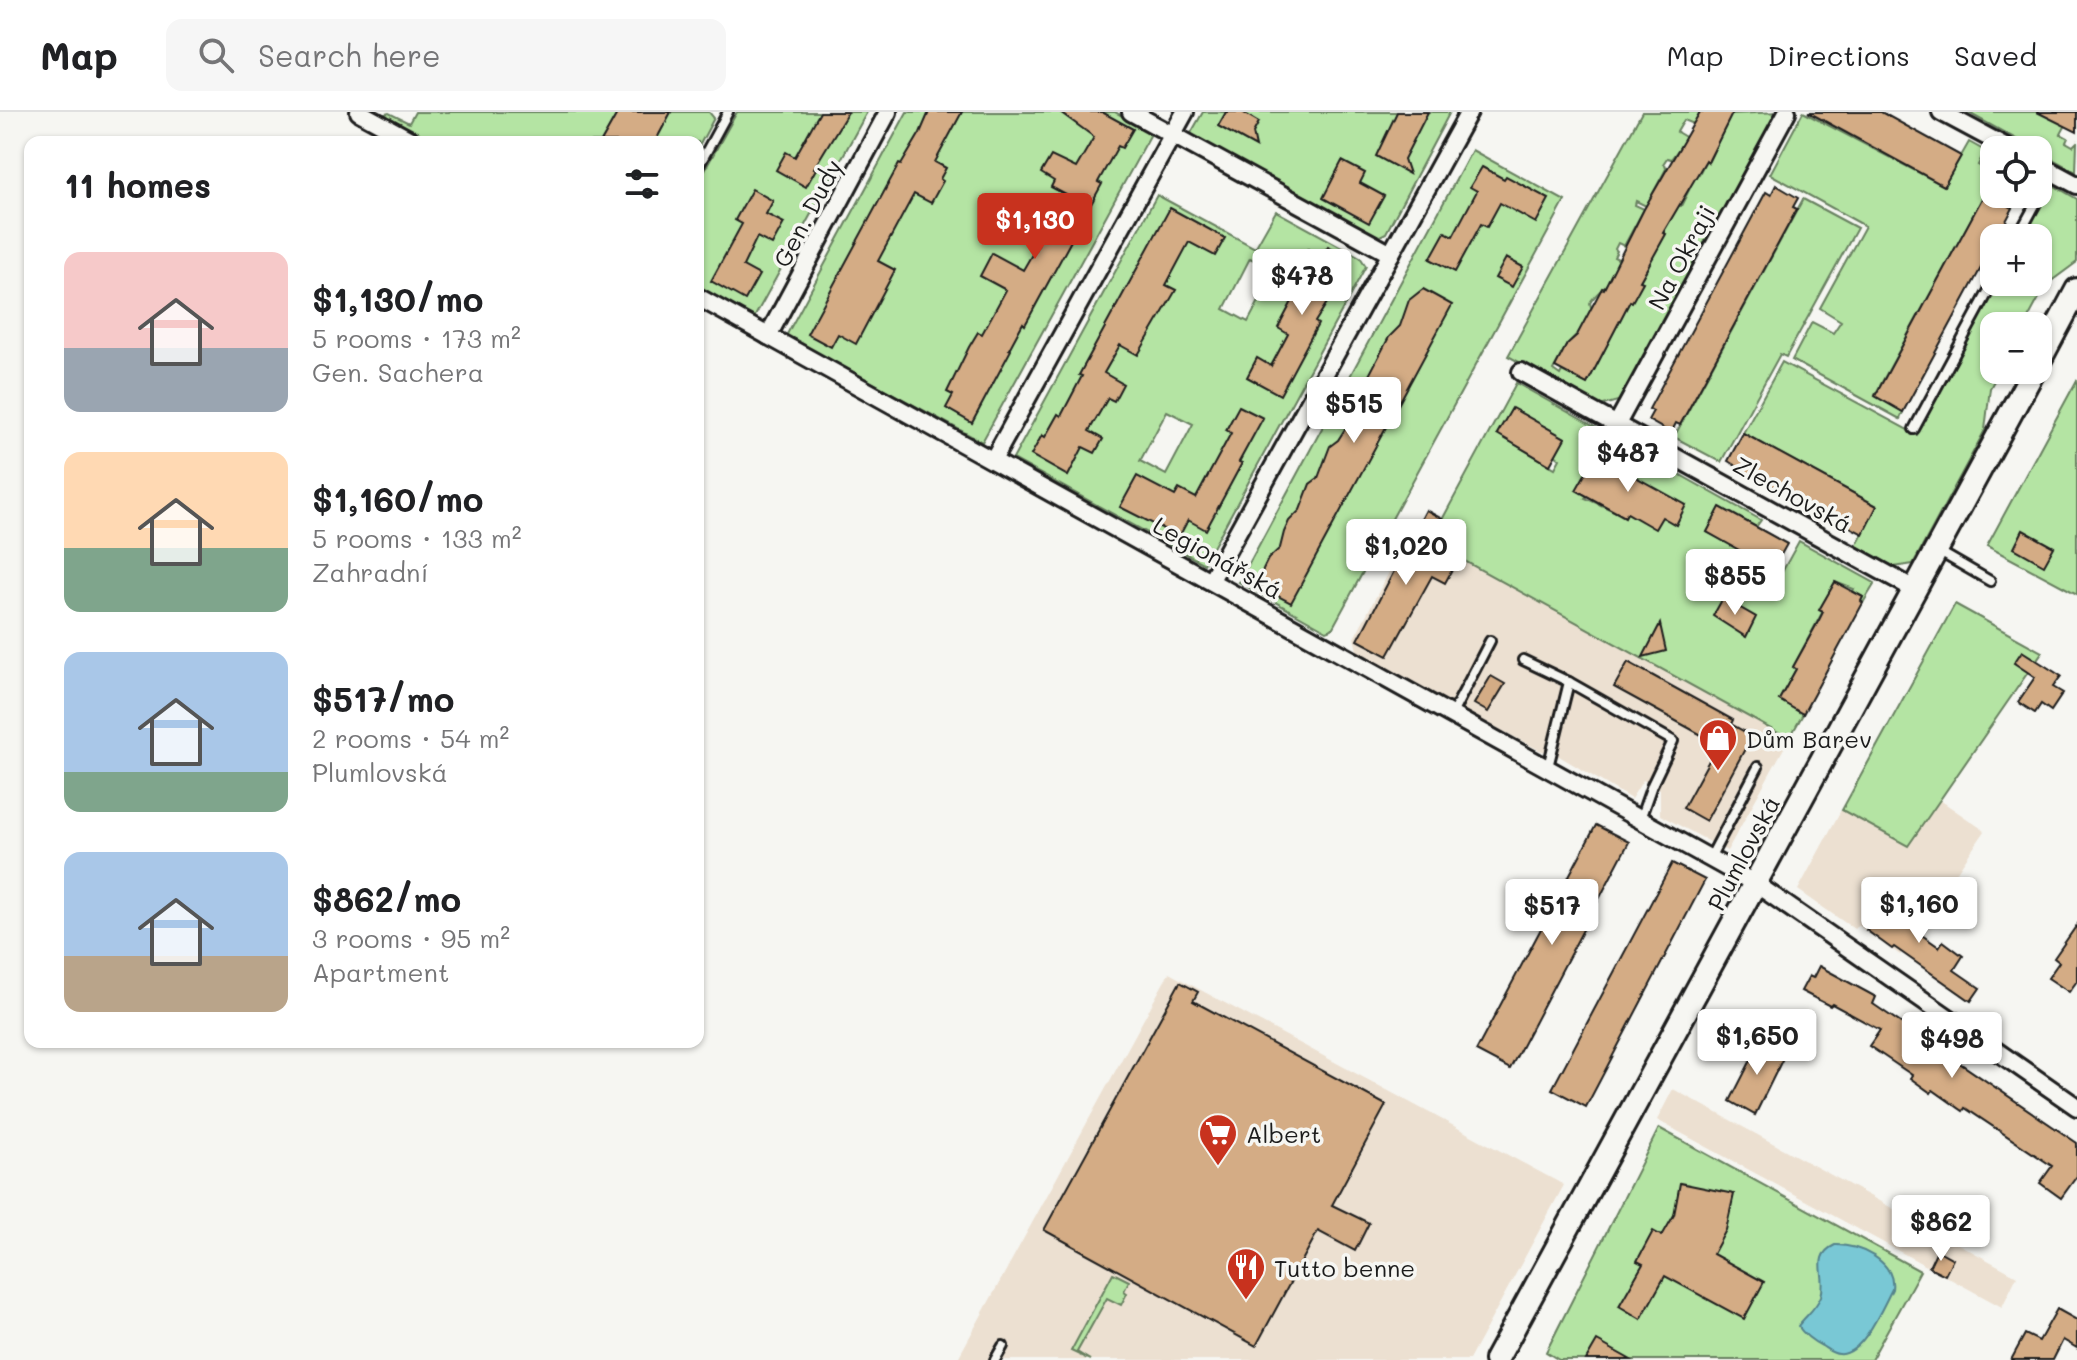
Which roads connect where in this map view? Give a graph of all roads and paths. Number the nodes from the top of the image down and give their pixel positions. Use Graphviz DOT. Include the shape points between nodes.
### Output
graph roads {
  1 [pos="728,112"];
  2 [pos="888,112"];
  3 [pos="1131,112"];
  4 [pos="1185,112"];
  5 [pos="1469,112"];
  6 [pos="1787,112"];
  7 [pos="1941,112"];
  8 [pos="369,115"];
  9 [pos="404,136"];
  10 [pos="1172,136"];
  11 [pos="1986,136"];
  12 [pos="704,156"];
  13 [pos="2052,171"];
  14 [pos="2077,185"];
  15 [pos="1391,254"];
  16 [pos="2077,290"];
  17 [pos="1986,296"];
  18 [pos="704,300"];
  19 [pos="768,336"];
  20 [pos="2052,337"];
  21 [pos="1521,372"];
  22 [pos="2026,384"];
  23 [pos="1617,424"];
  24 [pos="1914,429"];
  25 [pos="993,460"];
  26 [pos="1937,550"];
  27 [pos="1211,580"];
  28 [pos="1990,581"];
  29 [pos="1916,590"];
  30 [pos="1490,641"];
  31 [pos="1523,660"];
  32 [pos="1569,682"];
  33 [pos="1452,714"];
  34 [pos="1548,767"];
  35 [pos="1758,767"];
  36 [pos="1640,819"];
  37 [pos="1710,858"];
  38 [pos="1756,884"];
  39 [pos="2077,1107"];
  40 [pos="1003,1346"];
  41 [pos="995,1360"];
  42 [pos="1496,1360"];
  1 -- 12 [label="lane"];
  2 -- 19 [label="street, Gen. Dudy"];
  3 -- 10 [label="street"];
  4 -- 10 [label="street"];
  5 -- 15 [label="street"];
  6 -- 23 [label="street, Na Okraji"];
  7 -- 11 [label="street"];
  8 -- 9 [label="street"];
  10 -- 15 [label="street"];
  10 -- 25 [label="street"];
  13 -- 14 [label="street"];
  15 -- 27 [label="street"];
  16 -- 20 [label="main road"];
  17 -- 24 [label="lane"];
  18 -- 19 [label="street, Legionářská"];
  19 -- 25 [label="street, Legionářská"];
  21 -- 23 [label="street, Zlechovská"];
  22 -- 26 [label="main road, Plumlovská"];
  23 -- 29 [label="street, Zlechovská"];
  25 -- 27 [label="street, Legionářská"];
  26 -- 28 [label="lane"];
  26 -- 29 [label="main road, Plumlovská"];
  27 -- 33 [label="street, Legionářská"];
  29 -- 38 [label="main road, Plumlovská"];
  30 -- 33 [label="lane"];
  31 -- 32 [label="lane"];
  32 -- 34 [label="lane"];
  32 -- 36 [label="lane" via="1673,741"];
  33 -- 34 [label="street, Legionářská"];
  34 -- 36 [label="street, Legionářská"];
  35 -- 37 [label="lane"];
  36 -- 37 [label="street, Legionářská"];
  37 -- 38 [label="street, Legionářská"];
  38 -- 39 [label="street, Legionářská"];
  38 -- 42 [label="main road, Plumlovská"];
  40 -- 41 [label="lane"];
}
